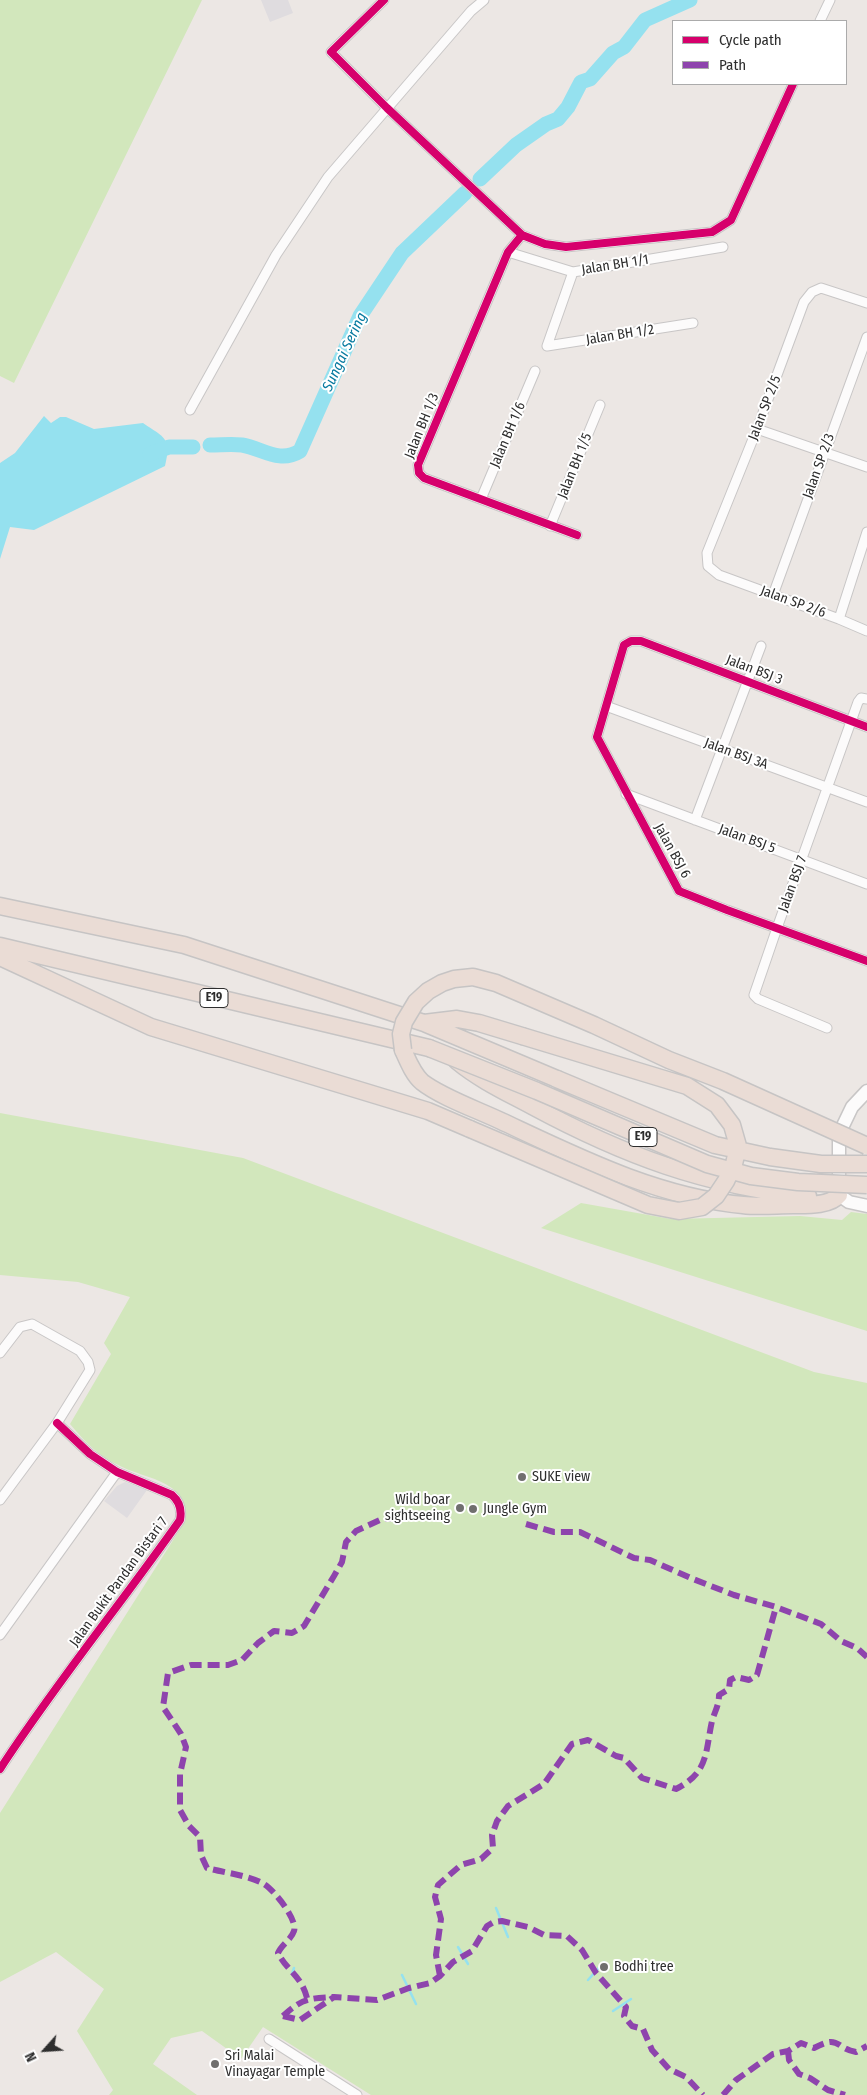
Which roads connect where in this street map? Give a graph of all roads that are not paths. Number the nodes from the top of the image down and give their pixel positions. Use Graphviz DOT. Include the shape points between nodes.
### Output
graph roads {
  1 [pos="384,0"];
  2 [pos="484,0"];
  3 [pos="830,0"];
  4 [pos="820,20"];
  5 [pos="793,85"];
  6 [pos="387,108"];
  7 [pos="522,235"];
  8 [pos="723,247"];
  9 [pos="508,252"];
  10 [pos="573,272"];
  11 [pos="867,303"];
  12 [pos="693,323"];
  13 [pos="867,337"];
  14 [pos="535,371"];
  15 [pos="600,405"];
  16 [pos="190,410"];
  17 [pos="757,429"];
  18 [pos="824,452"];
  19 [pos="867,467"];
  20 [pos="481,499"];
  21 [pos="550,526"];
  22 [pos="867,532"];
  23 [pos="576,535"];
  24 [pos="719,575"];
  25 [pos="773,595"];
  26 [pos="839,619"];
  27 [pos="867,632"];
  28 [pos="631,642"];
  29 [pos="761,646"];
  30 [pos="748,681"];
  31 [pos="864,698"];
  32 [pos="606,706"];
  33 [pos="852,721"];
  34 [pos="867,727"];
  35 [pos="722,748"];
  36 [pos="828,787"];
  37 [pos="626,794"];
  38 [pos="867,802"];
  39 [pos="695,820"];
  40 [pos="801,859"];
  41 [pos="867,884"];
  42 [pos="0,906"];
  43 [pos="777,928"];
  44 [pos="0,946"];
  45 [pos="0,957"];
  46 [pos="867,961"];
  47 [pos="424,1024"];
  48 [pos="827,1028"];
  49 [pos="450,1055"];
  50 [pos="867,1091"];
  51 [pos="867,1146"];
  52 [pos="867,1164"];
  53 [pos="867,1185"];
  54 [pos="832,1198"];
  55 [pos="867,1199"];
  56 [pos="867,1206"];
  57 [pos="0,1353"];
  58 [pos="57,1423"];
  59 [pos="117,1472"];
  60 [pos="0,1500"];
  61 [pos="0,1635"];
  62 [pos="0,1769"];
  63 [pos="269,2039"];
  64 [pos="357,2095"];
  1 -- 6 [label="street" via="332,52"];
  2 -- 6 [label="street" via="471,10"];
  3 -- 4 [label="street"];
  5 -- 7 [label="street" via="732,220 712,232 566,247 545,244"];
  6 -- 7 [label="street"];
  6 -- 16 [label="street" via="328,177 276,255"];
  7 -- 9 [label="street, Jalan BH 1/3"];
  8 -- 10 [label="street, Jalan BH 1/1"];
  9 -- 10 [label="street, Jalan BH 1/1"];
  9 -- 20 [label="street, Jalan BH 1/3" via="418,465 424,478"];
  10 -- 12 [label="street, Jalan BH 1/2" via="547,346"];
  11 -- 17 [label="street, Jalan SP 2/5" via="821,288 812,292 804,302"];
  13 -- 18 [label="street, Jalan SP 2/3"];
  14 -- 20 [label="street, Jalan BH 1/6"];
  15 -- 21 [label="street, Jalan BH 1/5"];
  17 -- 18 [label="street"];
  17 -- 24 [label="street, Jalan SP 2/5" via="707,553 708,566"];
  18 -- 19 [label="street"];
  18 -- 25 [label="street, Jalan SP 2/3"];
  20 -- 21 [label="street, Jalan BH 1/3"];
  21 -- 23 [label="street, Jalan BH 1/3"];
  22 -- 26 [label="street"];
  24 -- 25 [label="street, Jalan SP 2/6"];
  25 -- 26 [label="street, Jalan SP 2/6"];
  26 -- 27 [label="street, Jalan SP 2/6"];
  28 -- 30 [label="street, Jalan BSJ 3" via="641,641"];
  28 -- 32 [label="street, Jalan BSJ 6" via="624,645"];
  29 -- 30 [label="street"];
  30 -- 33 [label="street, Jalan BSJ 3"];
  30 -- 35 [label="street"];
  31 -- 33 [label="street, Jalan BSJ 7"];
  32 -- 35 [label="street, Jalan BSJ 3A"];
  32 -- 37 [label="street, Jalan BSJ 6" via="597,737"];
  33 -- 34 [label="street, Jalan BSJ 3"];
  33 -- 36 [label="street, Jalan BSJ 7"];
  35 -- 36 [label="street, Jalan BSJ 3A"];
  35 -- 39 [label="street"];
  36 -- 38 [label="street, Jalan BSJ 3A"];
  36 -- 40 [label="street, Jalan BSJ 7"];
  37 -- 39 [label="street, Jalan BSJ 5"];
  37 -- 43 [label="street, Jalan BSJ 6" via="679,891"];
  39 -- 40 [label="street, Jalan BSJ 5"];
  40 -- 41 [label="street, Jalan BSJ 5"];
  40 -- 43 [label="street, Jalan BSJ 7"];
  42 -- 47 [label="highway, E19" via="184,945"];
  43 -- 46 [label="street, Jalan BSJ 6"];
  43 -- 48 [label="street, Jalan BSJ 7" via="754,996"];
  44 -- 49 [label="highway, E19, bridge"];
  45 -- 47 [label="highway, bridge" via="151,1026 428,1111 648,1205 679,1211 702,1207 716,1196 734,1164 738,1146 732,1125 718,1104 687,1086 479,1022 457,1018"];
  47 -- 52 [label="highway, E19, bridge" via="715,1145 795,1161"];
  49 -- 53 [label="highway, E19, bridge" via="707,1164 751,1176"];
  49 -- 54 [label="highway, bridge" via="474,1075 620,1150 705,1179 743,1188"];
  50 -- 54 [label="street" via="852,1107 839,1134"];
  51 -- 54 [label="highway, bridge" via="496,983 473,977 442,983 428,990 416,1002 404,1022 401,1034 403,1050 410,1067 422,1082 562,1150 636,1180 690,1196 744,1205 808,1205"];
  54 -- 55 [label="street" via="850,1195"];
  54 -- 56 [label="street"];
  57 -- 58 [label="street" via="20,1327 32,1324 84,1354 89,1373"];
  58 -- 59 [label="street, Jalan Bukit Pandan Bistari 7" via="90,1454"];
  58 -- 60 [label="street"];
  59 -- 61 [label="street"];
  59 -- 62 [label="street, Jalan Bukit Pandan Bistari 7" via="172,1495 180,1507 180,1520 25,1730"];
  63 -- 64 [label="street"];
}
